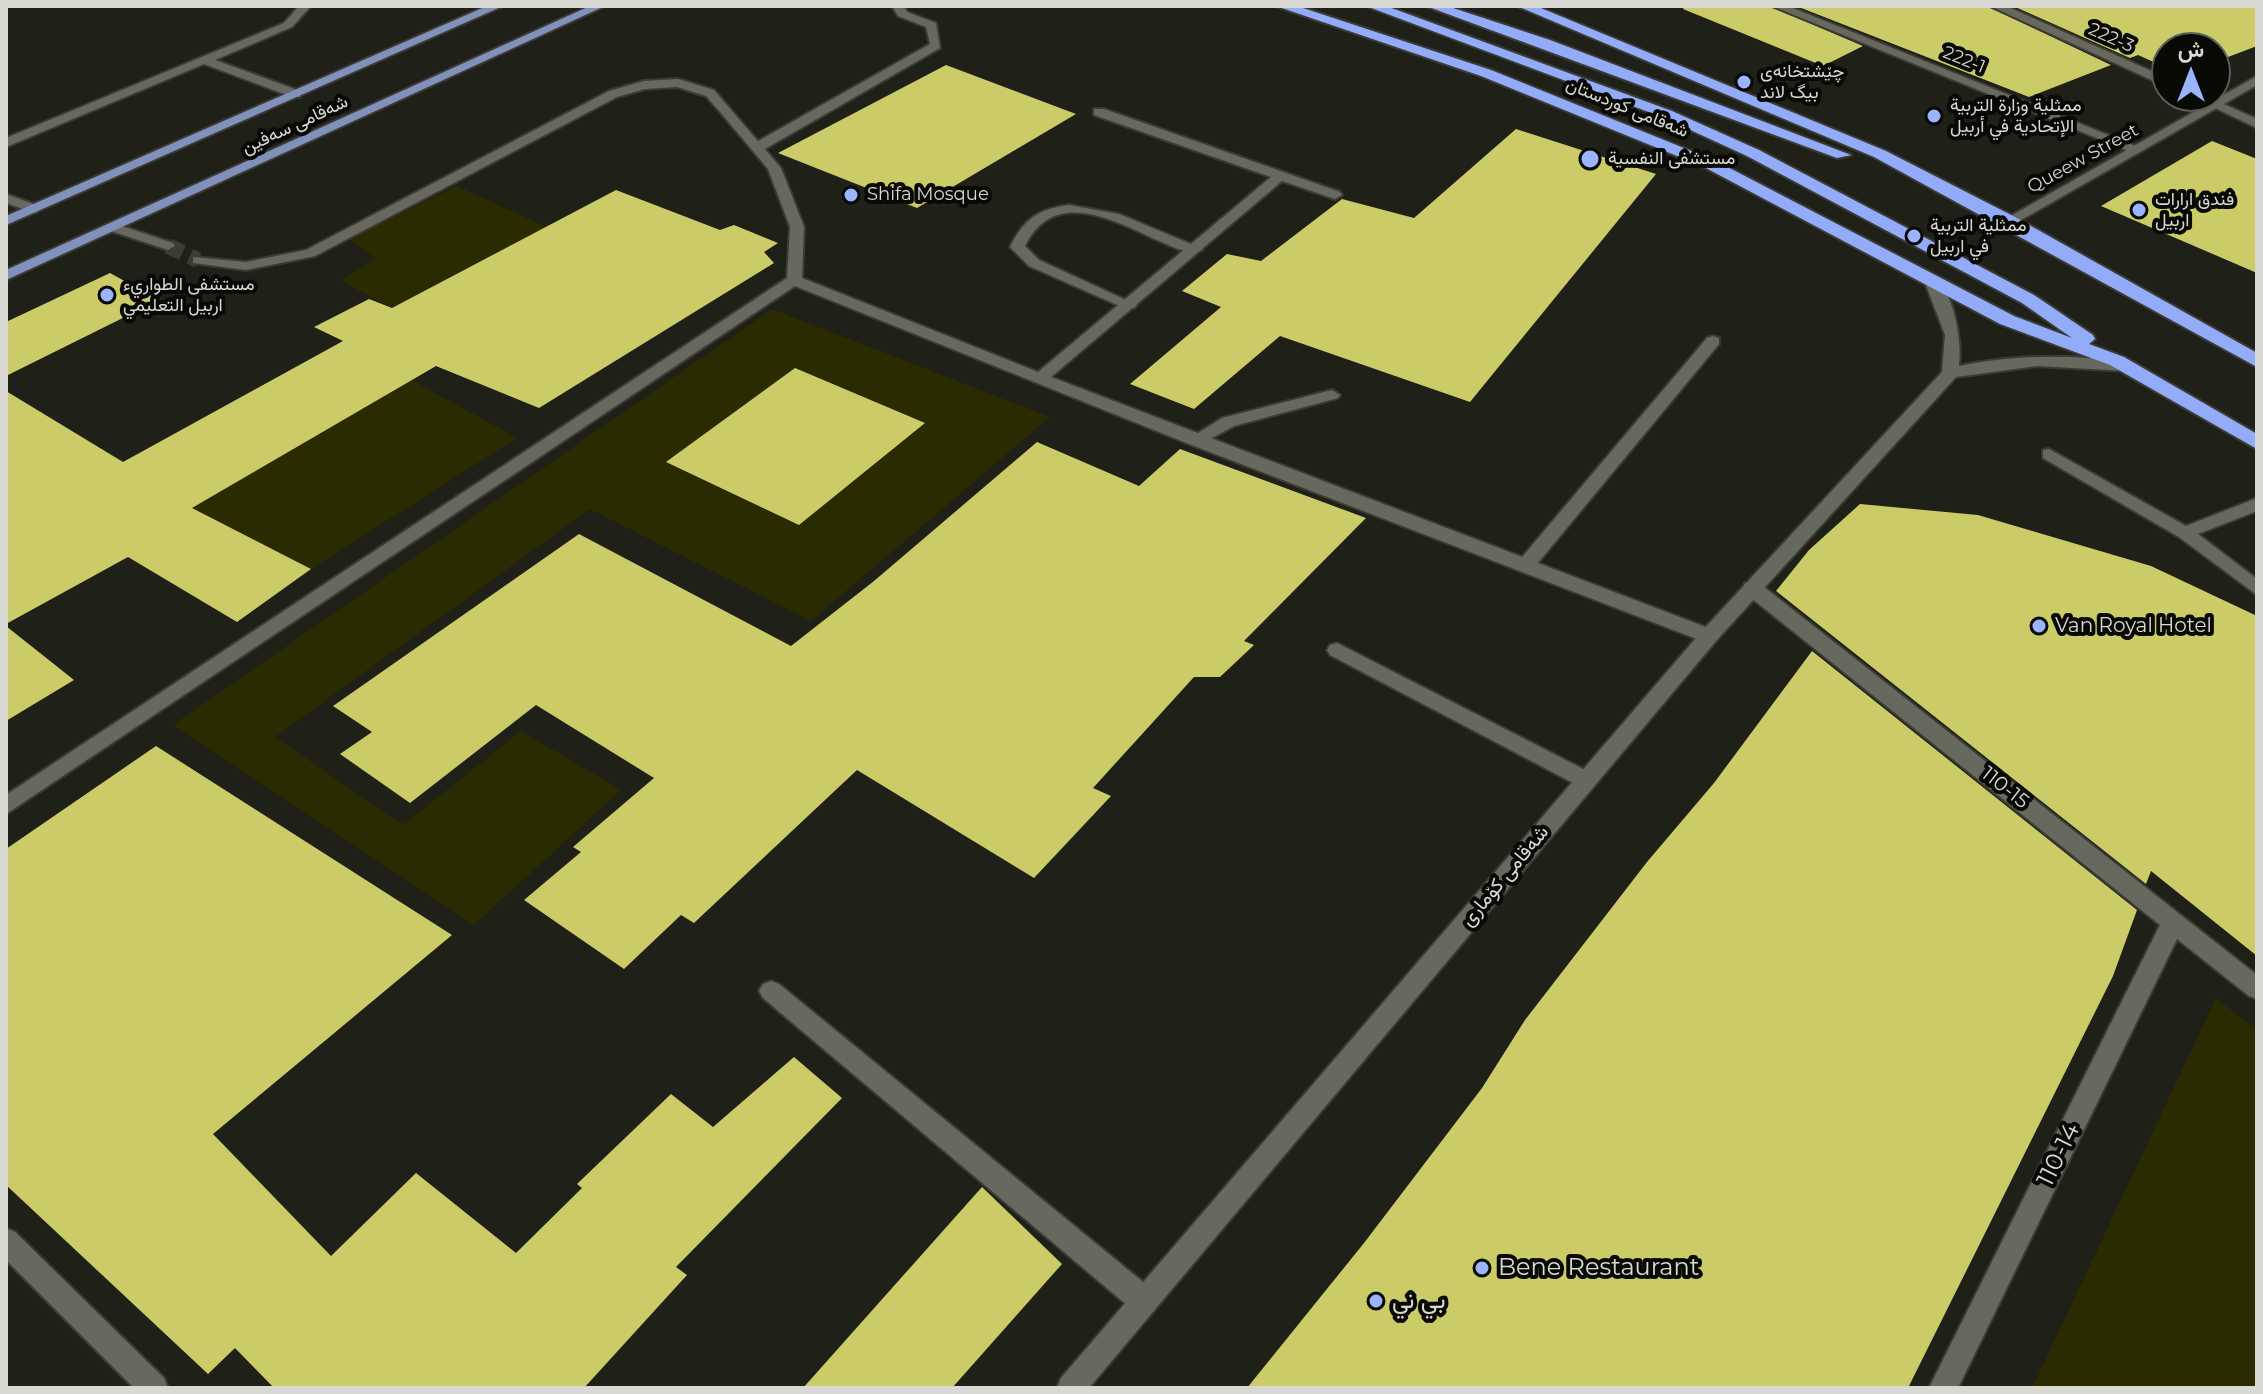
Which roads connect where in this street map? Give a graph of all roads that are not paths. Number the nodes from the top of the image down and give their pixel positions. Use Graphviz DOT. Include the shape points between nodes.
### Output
graph roads {
  1 [pos="305,6"];
  2 [pos="497,6"];
  3 [pos="599,6"];
  4 [pos="898,6"];
  5 [pos="1283,6"];
  6 [pos="1373,6"];
  7 [pos="1433,6"];
  8 [pos="1524,6"];
  9 [pos="1778,6"];
  10 [pos="1996,6"];
  11 [pos="204,60"];
  12 [pos="2151,76"];
  13 [pos="2257,80"];
  14 [pos="296,94"];
  15 [pos="2231,96"];
  16 [pos="1099,112"];
  17 [pos="2204,112"];
  18 [pos="2231,112"];
  19 [pos="2257,124"];
  20 [pos="6,143"];
  21 [pos="758,147"];
  22 [pos="2136,149"];
  23 [pos="1280,176"];
  24 [pos="1335,195"];
  25 [pos="6,198"];
  26 [pos="1974,202"];
  27 [pos="34,209"];
  28 [pos="6,221"];
  29 [pos="2009,221"];
  30 [pos="113,227"];
  31 [pos="168,246"];
  32 [pos="1196,249"];
  33 [pos="198,260"];
  34 [pos="6,276"];
  35 [pos="794,280"];
  36 [pos="1931,280"];
  37 [pos="1129,305"];
  38 [pos="1713,341"];
  39 [pos="2257,361"];
  40 [pos="2121,363"];
  41 [pos="1950,373"];
  42 [pos="1040,378"];
  43 [pos="1332,395"];
  44 [pos="1195,440"];
  45 [pos="2257,443"];
  46 [pos="2049,454"];
  47 [pos="2257,504"];
  48 [pos="2185,533"];
  49 [pos="1525,566"];
  50 [pos="1752,588"];
  51 [pos="2257,589"];
  52 [pos="1709,636"];
  53 [pos="1337,650"];
  54 [pos="1586,780"];
  55 [pos="6,806"];
  56 [pos="2174,921"];
  57 [pos="2257,989"];
  58 [pos="771,991"];
  59 [pos="6,1241"];
  60 [pos="1144,1301"];
  61 [pos="154,1388"];
  62 [pos="1071,1388"];
  63 [pos="1943,1388"];
  1 -- 11 [label="street" via="288,25"];
  2 -- 14 [label="main road, شەقامی سەفین"];
  3 -- 30 [label="main road, شەقامی سەفین"];
  4 -- 21 [label="street" via="902,14 932,25 936,45"];
  5 -- 36 [label="highway, شەقامی کوردستان" via="1486,73 1643,135 1710,164"];
  6 -- 40 [label="highway, شەقامی کوردستان" via="1667,114 1753,153 2028,299"];
  7 -- 26 [label="highway, شەقامی کوردستان"];
  8 -- 26 [label="highway, شەقامی کوردستان" via="1880,154"];
  9 -- 22 [label="street, 222-1"];
  10 -- 12 [label="street, 222-3"];
  11 -- 14 [label="street"];
  11 -- 20 [label="street"];
  13 -- 15 [label="street, Queew Street"];
  14 -- 27 [label="main road, شەقامی سەفین"];
  16 -- 23 [label="street"];
  17 -- 22 [label="street, Queew Street"];
  18 -- 19 [label="street"];
  21 -- 33 [label="street" via="710,93 678,83 644,85 613,94 310,253 246,266"];
  21 -- 35 [label="street" via="774,168 797,227"];
  22 -- 29 [label="street, Queew Street"];
  23 -- 24 [label="street"];
  23 -- 32 [label="street"];
  25 -- 27 [label="street"];
  26 -- 29 [label="highway, شەقامی کوردستان"];
  27 -- 28 [label="main road, شەقامی سەفین"];
  29 -- 39 [label="highway, شەقامی کوردستان"];
  30 -- 31 [label="street"];
  30 -- 34 [label="main road, شەقامی سەفین"];
  32 -- 37 [label="street"];
  32 -- 37 [label="street" via="1097,212 1055,209 1032,221 1017,247 1034,263"];
  35 -- 42 [label="street"];
  35 -- 55 [label="street"];
  36 -- 40 [label="highway, شەقامی کوردستان" via="2007,320"];
  36 -- 41 [label="street" via="1952,327 1956,349"];
  37 -- 42 [label="street"];
  38 -- 49 [label="street"];
  40 -- 41 [label="street" via="1997,361"];
  40 -- 45 [label="highway, شەقامی کوردستان"];
  41 -- 50 [label="street, شەقامی کۆماری"];
  42 -- 44 [label="street"];
  43 -- 44 [label="street" via="1228,422"];
  44 -- 49 [label="street"];
  46 -- 48 [label="street"];
  47 -- 48 [label="street"];
  48 -- 51 [label="street"];
  49 -- 52 [label="street"];
  50 -- 52 [label="street, شەقامی کۆماری"];
  50 -- 56 [label="street, 110-15"];
  52 -- 54 [label="street, شەقامی کۆماری"];
  53 -- 54 [label="street"];
  54 -- 60 [label="street, شەقامی کۆماری"];
  56 -- 57 [label="street, 110-15"];
  56 -- 63 [label="street, 110-14"];
  58 -- 60 [label="street"];
  59 -- 61 [label="street"];
  60 -- 62 [label="street, شەقامی کۆماری"];
}
